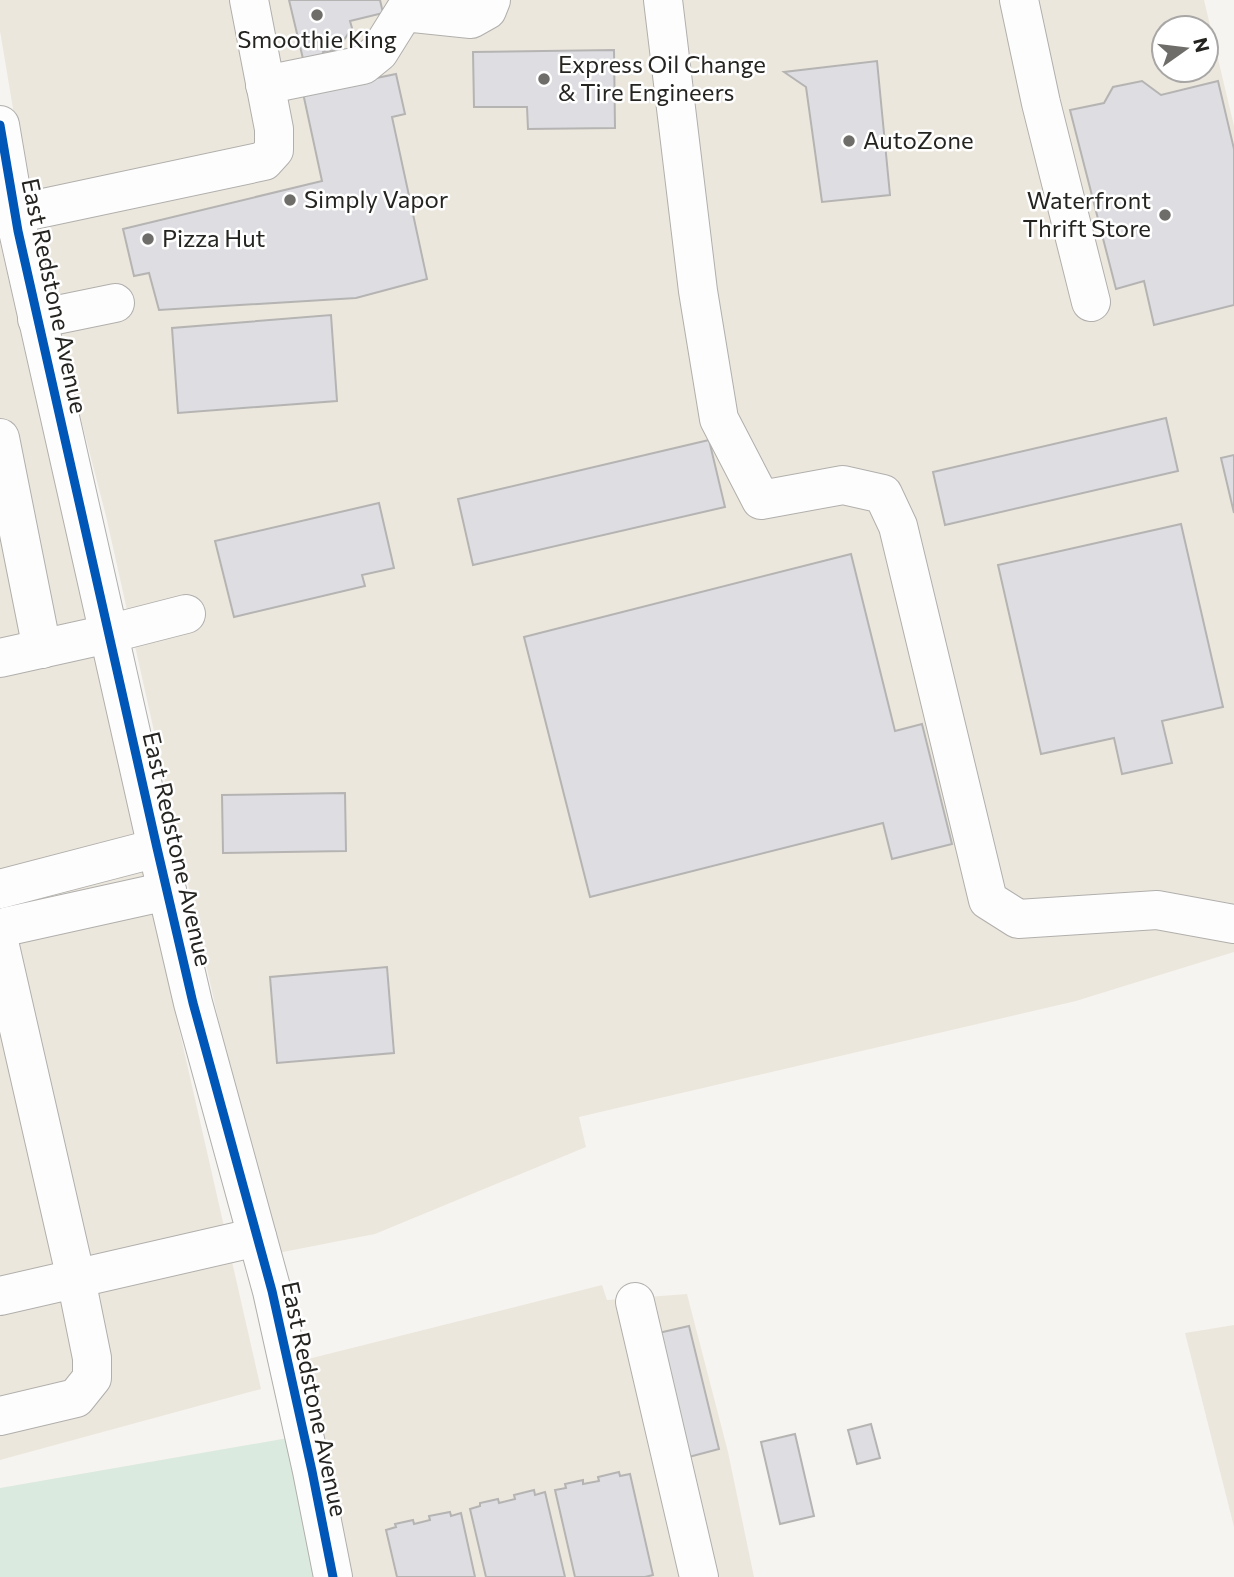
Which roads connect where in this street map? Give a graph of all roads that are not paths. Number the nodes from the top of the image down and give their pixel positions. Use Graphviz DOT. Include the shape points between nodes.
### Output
graph roads {
  1 [pos="249,0"];
  2 [pos="491,0"];
  3 [pos="663,0"];
  4 [pos="1019,0"];
  5 [pos="402,6"];
  6 [pos="265,85"];
  7 [pos="0,125"];
  8 [pos="11,225"];
  9 [pos="1091,302"];
  10 [pos="115,303"];
  11 [pos="37,319"];
  12 [pos="0,438"];
  13 [pos="186,614"];
  14 [pos="108,634"];
  15 [pos="42,649"];
  16 [pos="0,658"];
  17 [pos="157,848"];
  18 [pos="0,889"];
  19 [pos="167,891"];
  20 [pos="1234,924"];
  21 [pos="0,928"];
  22 [pos="0,946"];
  23 [pos="257,1237"];
  24 [pos="76,1279"];
  25 [pos="0,1296"];
  26 [pos="635,1302"];
  27 [pos="0,1416"];
  28 [pos="333,1577"];
  29 [pos="699,1577"];
  1 -- 6 [label="street"];
  2 -- 5 [label="street" via="487,10 471,19"];
  3 -- 20 [label="street" via="698,290 719,419 761,500 843,485 883,494 898,526 988,900 1018,919 1157,910"];
  4 -- 9 [label="street"];
  5 -- 6 [label="street" via="379,52 363,65"];
  6 -- 8 [label="street" via="274,150 264,161"];
  7 -- 8 [label="street, East Redstone Avenue"];
  8 -- 11 [label="street, East Redstone Avenue"];
  10 -- 11 [label="street"];
  11 -- 14 [label="street, East Redstone Avenue"];
  12 -- 15 [label="street"];
  13 -- 14 [label="street"];
  14 -- 15 [label="street"];
  14 -- 17 [label="street, East Redstone Avenue"];
  15 -- 16 [label="street"];
  17 -- 18 [label="street"];
  17 -- 19 [label="street, East Redstone Avenue"];
  19 -- 21 [label="street"];
  19 -- 23 [label="street, East Redstone Avenue"];
  22 -- 24 [label="street"];
  23 -- 24 [label="street"];
  23 -- 28 [label="street, East Redstone Avenue"];
  24 -- 25 [label="street"];
  24 -- 27 [label="street" via="92,1378 76,1398"];
  26 -- 29 [label="street"];
}
